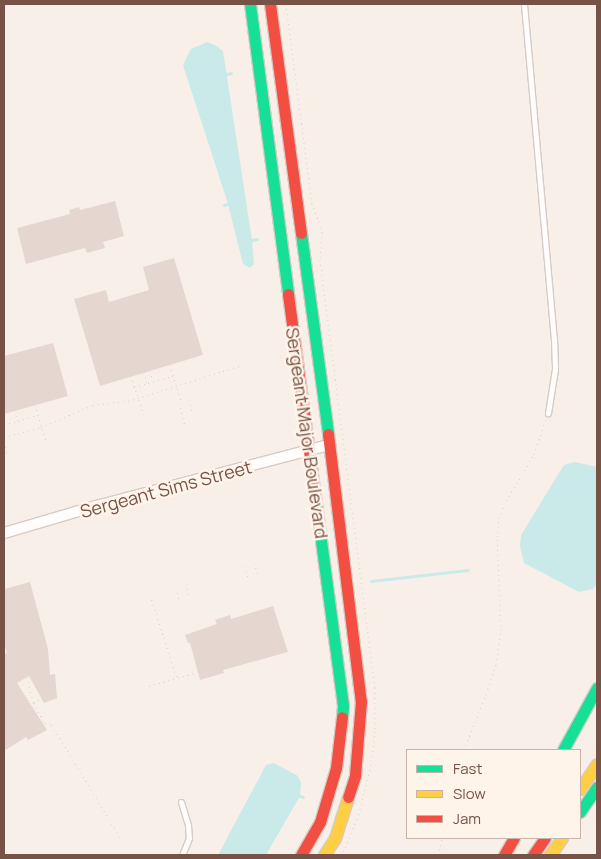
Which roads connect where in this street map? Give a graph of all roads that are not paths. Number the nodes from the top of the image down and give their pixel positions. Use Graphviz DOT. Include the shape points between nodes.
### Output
graph roads {
  1 [pos="250,4"];
  2 [pos="270,4"];
  3 [pos="524,4"];
  4 [pos="548,412"];
  5 [pos="329,445"];
  6 [pos="309,450"];
  7 [pos="4,533"];
  8 [pos="597,688"];
  9 [pos="563,749"];
  10 [pos="597,764"];
  11 [pos="597,787"];
  12 [pos="581,788"];
  13 [pos="181,802"];
  14 [pos="581,811"];
  15 [pos="513,839"];
  16 [pos="544,839"];
  17 [pos="561,839"];
  18 [pos="182,855"];
  19 [pos="301,855"];
  20 [pos="324,855"];
  21 [pos="504,855"];
  22 [pos="533,855"];
  23 [pos="550,855"];
  1 -- 6 [label="main road, Sergeant Major Boulevard"];
  2 -- 5 [label="main road, Sergeant Major Boulevard"];
  3 -- 4 [label="lane" via="554,339"];
  5 -- 6 [label="street, Sergeant Sims Street"];
  5 -- 20 [label="main road, Sergeant Major Boulevard" via="361,701 355,776 335,838"];
  6 -- 7 [label="street, Sergeant Sims Street"];
  6 -- 19 [label="main road, Sergeant Major Boulevard" via="343,706 336,768 320,822"];
  8 -- 9 [label="main road"];
  10 -- 12 [label="main road"];
  11 -- 14 [label="main road"];
  13 -- 18 [label="lane" via="189,838"];
  15 -- 21 [label="main road"];
  16 -- 22 [label="main road"];
  17 -- 23 [label="main road"];
}
